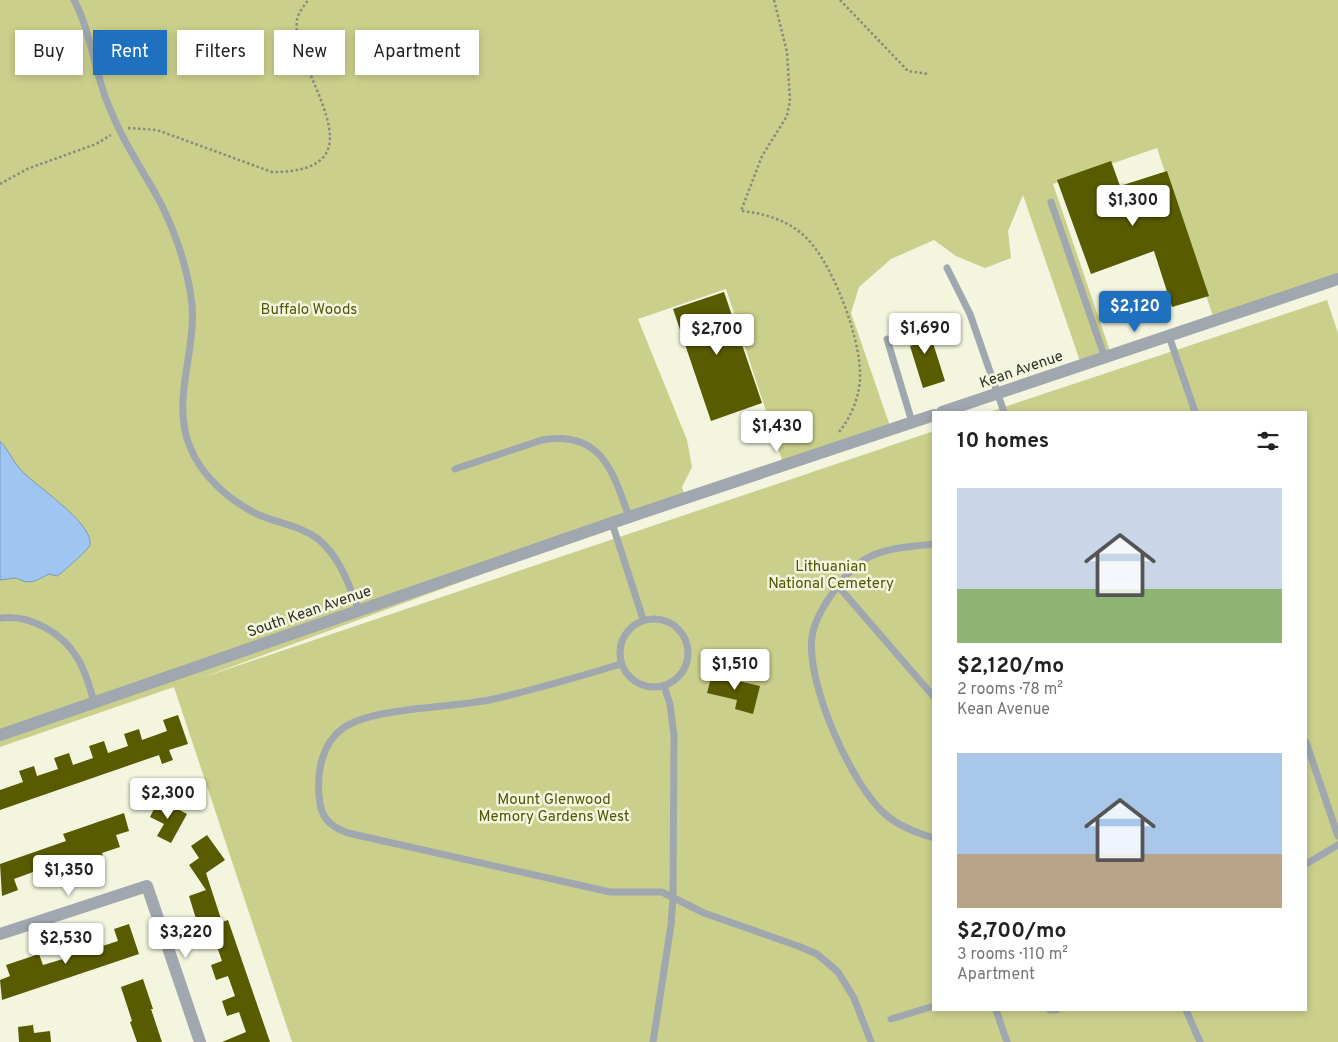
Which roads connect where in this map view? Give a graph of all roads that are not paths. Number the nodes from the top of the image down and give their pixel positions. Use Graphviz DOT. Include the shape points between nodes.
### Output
graph roads {
  1 [pos="74,0"];
  2 [pos="1051,202"];
  3 [pos="947,268"];
  4 [pos="1338,279"];
  5 [pos="1169,336"];
  6 [pos="887,340"];
  7 [pos="1105,358"];
  8 [pos="998,394"];
  9 [pos="945,411"];
  10 [pos="1004,411"];
  11 [pos="1195,411"];
  12 [pos="932,416"];
  13 [pos="912,422"];
  14 [pos="455,469"];
  15 [pos="629,517"];
  16 [pos="612,523"];
  17 [pos="932,544"];
  18 [pos="838,586"];
  19 [pos="359,611"];
  20 [pos="0,618"];
  21 [pos="643,619"];
  22 [pos="621,664"];
  23 [pos="664,686"];
  24 [pos="932,695"];
  25 [pos="94,702"];
  26 [pos="0,735"];
  27 [pos="1307,745"];
  28 [pos="1338,836"];
  29 [pos="932,837"];
  30 [pos="1338,845"];
  31 [pos="1307,863"];
  32 [pos="673,898"];
  33 [pos="0,934"];
  34 [pos="932,1007"];
  35 [pos="996,1011"];
  36 [pos="1186,1011"];
  37 [pos="891,1019"];
  38 [pos="200,1042"];
  39 [pos="653,1042"];
  40 [pos="871,1042"];
  41 [pos="1007,1042"];
  42 [pos="1200,1042"];
  1 -- 19 [label="lane" via="107,102 160,203 183,266 192,306 183,420 196,461 214,483 243,506 319,540 336,559"];
  2 -- 7 [label="lane"];
  3 -- 8 [label="lane" via="970,314"];
  4 -- 5 [label="street, Kean Avenue"];
  5 -- 7 [label="street, Kean Avenue"];
  5 -- 11 [label="lane"];
  6 -- 13 [label="lane"];
  7 -- 8 [label="street, Kean Avenue"];
  8 -- 9 [label="street, Kean Avenue"];
  8 -- 10 [label="lane"];
  12 -- 13 [label="street"];
  13 -- 15 [label="street"];
  14 -- 15 [label="lane" via="542,440 580,441 609,465"];
  15 -- 16 [label="street, South Kean Avenue"];
  16 -- 19 [label="street, South Kean Avenue"];
  16 -- 21 [label="lane"];
  17 -- 18 [label="lane" via="874,554 863,560"];
  18 -- 24 [label="lane"];
  18 -- 29 [label="lane" via="820,612 811,648 828,718 852,769 875,804 899,825"];
  19 -- 25 [label="street, South Kean Avenue"];
  20 -- 25 [label="lane" via="34,622 58,636 78,659"];
  21 -- 22 [label="lane" via="628,629 623,637"];
  21 -- 23 [label="lane" via="663,619 673,624 687,643 686,665 674,681"];
  22 -- 23 [label="lane" via="634,681 646,686"];
  22 -- 32 [label="lane" via="489,700 392,713 351,723 332,738 321,763 320,808 328,824 348,832 610,892 655,891"];
  23 -- 32 [label="lane" via="674,736"];
  25 -- 26 [label="street, South Kean Avenue"];
  27 -- 28 [label="lane"];
  30 -- 31 [label="lane"];
  32 -- 39 [label="lane"];
  32 -- 40 [label="lane" via="716,918 798,946 828,962 854,998"];
  33 -- 38 [label="street" via="146,886"];
  34 -- 37 [label="lane"];
  35 -- 41 [label="lane"];
  36 -- 42 [label="lane"];
}
